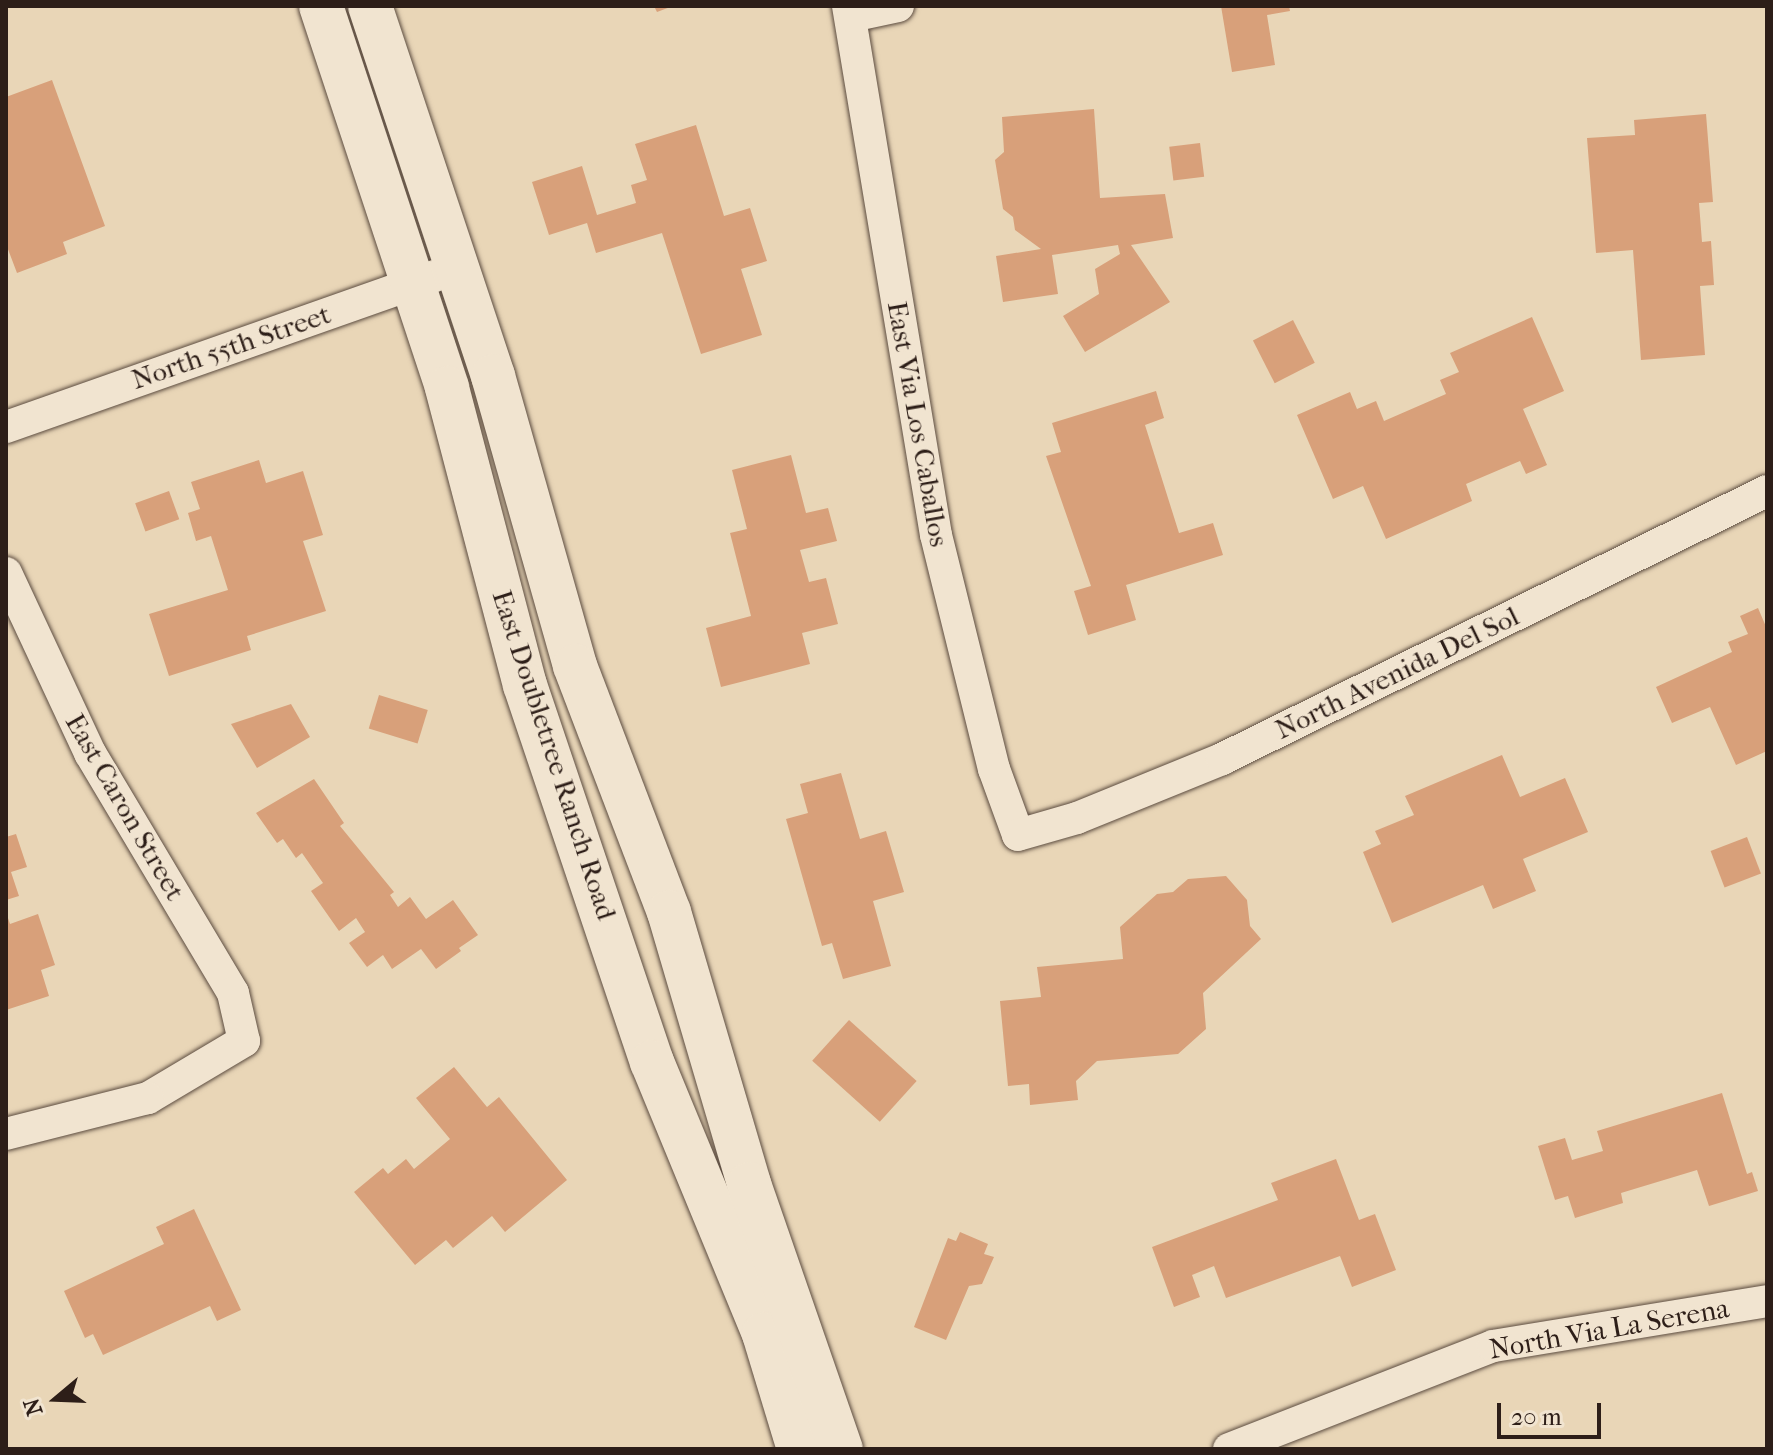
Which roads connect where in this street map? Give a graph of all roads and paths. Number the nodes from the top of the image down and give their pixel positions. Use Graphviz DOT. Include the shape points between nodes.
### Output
graph roads {
  1 [pos="321,6"];
  2 [pos="370,6"];
  3 [pos="898,6"];
  4 [pos="850,11"];
  5 [pos="456,268"];
  6 [pos="410,285"];
  7 [pos="6,427"];
  8 [pos="1767,491"];
  9 [pos="6,573"];
  10 [pos="1018,835"];
  11 [pos="6,1134"];
  12 [pos="1767,1301"];
  13 [pos="799,1449"];
  14 [pos="841,1449"];
  15 [pos="1229,1449"];
  1 -- 6 [label="main road, East Doubletree Ranch Road"];
  2 -- 5 [label="main road, East Doubletree Ranch Road"];
  3 -- 4 [label="street"];
  4 -- 10 [label="street, East Via Los Caballos" via="936,535 994,769"];
  5 -- 6 [label="street, North 55th Street"];
  5 -- 14 [label="main road, East Doubletree Ranch Road" via="493,376 575,666 669,912 749,1184"];
  6 -- 7 [label="street, North 55th Street"];
  6 -- 13 [label="main road, East Doubletree Ranch Road" via="447,388 525,685 652,1062 764,1334"];
  8 -- 10 [label="street, North Avenida Del Sol" via="1222,759 1077,818"];
  9 -- 11 [label="street, East Caron Street" via="90,753 233,993 244,1041 148,1098"];
  12 -- 15 [label="street, North Via La Serena" via="1493,1346"];
}
